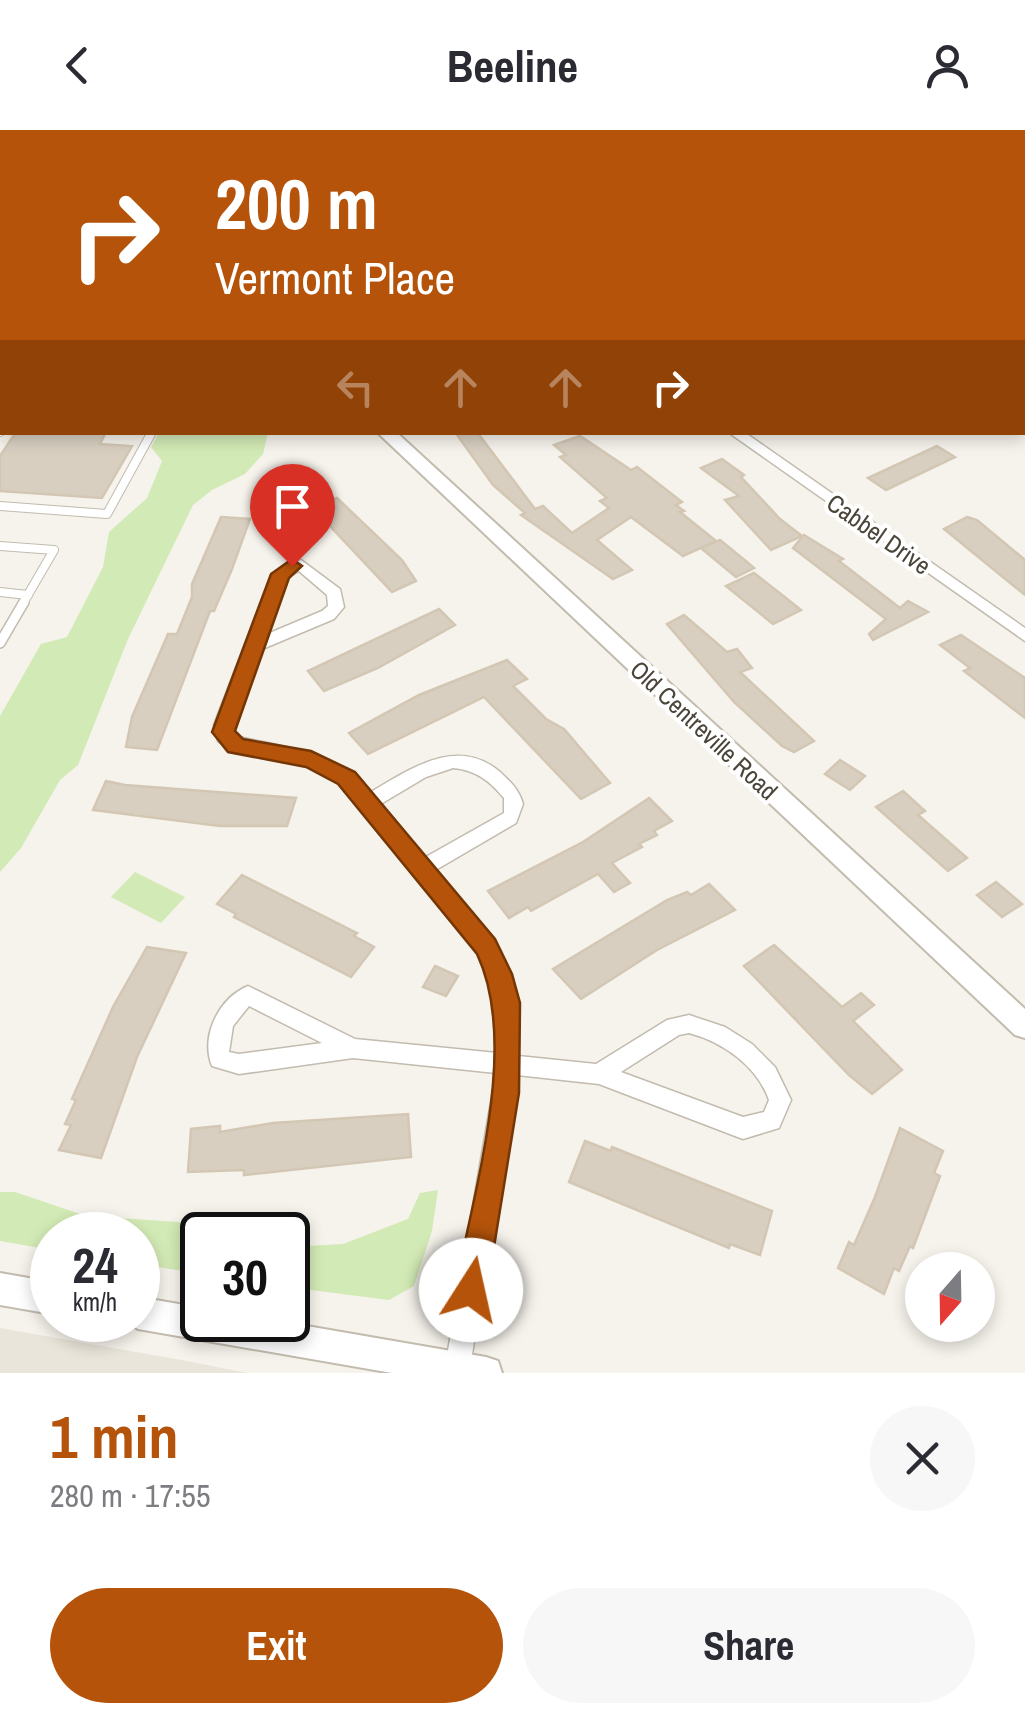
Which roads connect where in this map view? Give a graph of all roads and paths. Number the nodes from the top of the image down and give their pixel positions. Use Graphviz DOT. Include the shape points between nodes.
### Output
graph roads {
  1 [pos="150,435"];
  2 [pos="388,435"];
  3 [pos="738,435"];
  4 [pos="0,506"];
  5 [pos="0,546"];
  6 [pos="0,592"];
  7 [pos="28,594"];
  8 [pos="1025,636"];
  9 [pos="0,643"];
  10 [pos="253,647"];
  11 [pos="368,802"];
  12 [pos="423,868"];
  13 [pos="1025,1026"];
  14 [pos="353,1048"];
  15 [pos="508,1063"];
  16 [pos="600,1074"];
  17 [pos="0,1289"];
  18 [pos="30,1294"];
  19 [pos="160,1317"];
  20 [pos="472,1370"];
  1 -- 4 [label="lane" via="108,514"];
  2 -- 13 [label="street, Old Centreville Road"];
  3 -- 8 [label="street, Cabbel Drive"];
  5 -- 7 [label="lane" via="54,550"];
  6 -- 7 [label="lane"];
  7 -- 9 [label="lane"];
  10 -- 10 [label="street" via="285,569 310,568 335,593 336,607 328,615"];
  10 -- 11 [label="street" via="223,725 227,741 311,760 346,778"];
  11 -- 12 [label="street"];
  11 -- 12 [label="street" via="442,763 463,759 486,766 512,794 510,818"];
  12 -- 15 [label="street" via="486,946 499,974"];
  14 -- 14 [label="street" via="248,995 225,1021 217,1050 220,1059 239,1064"];
  14 -- 15 [label="street"];
  15 -- 16 [label="street"];
  15 -- 20 [label="street"];
  16 -- 16 [label="street" via="743,1128 771,1121 780,1100 770,1075 720,1034 689,1024"];
  17 -- 18 [label="street"];
  19 -- 20 [label="street"];
}
